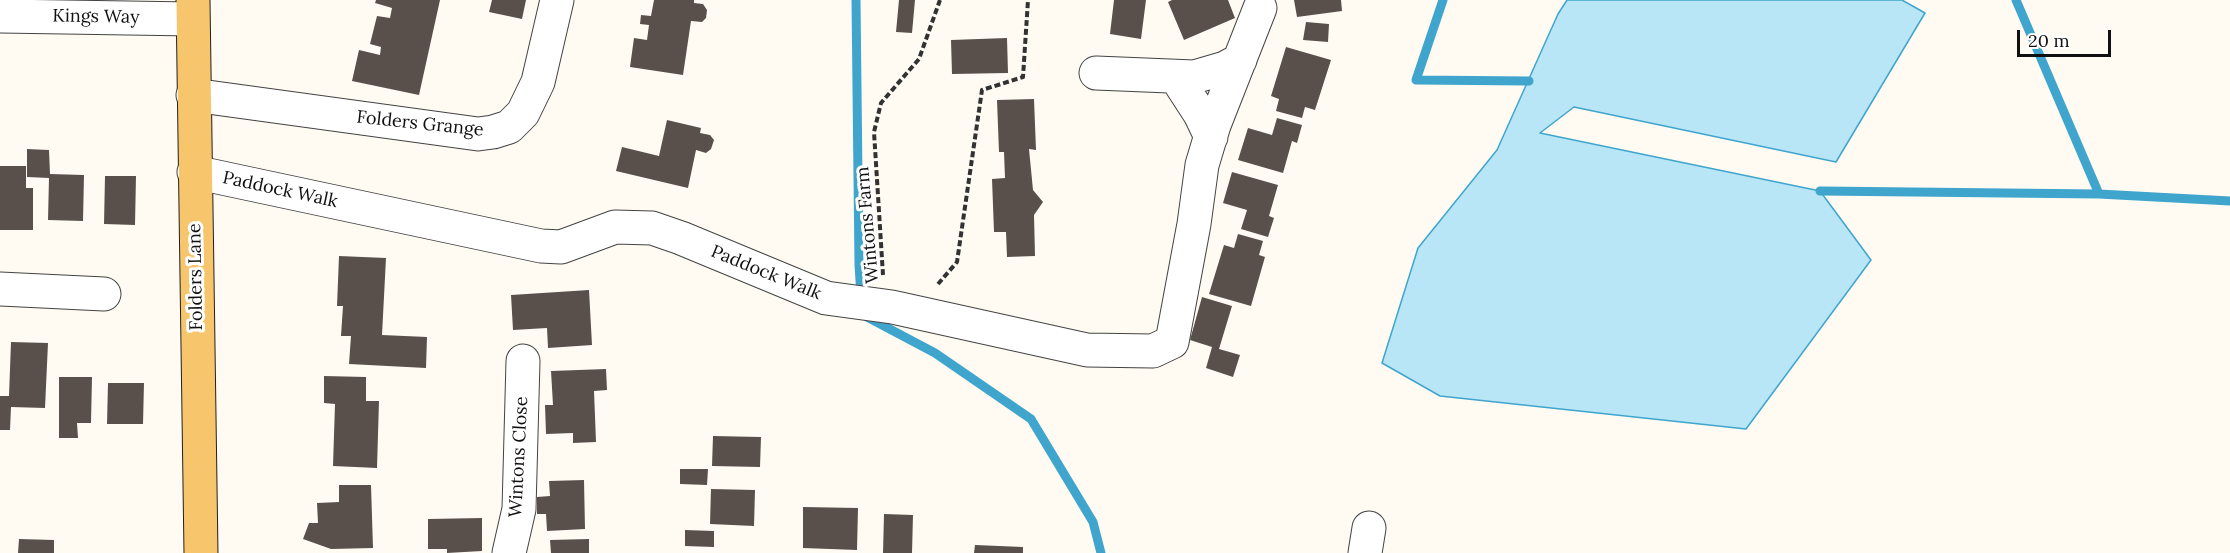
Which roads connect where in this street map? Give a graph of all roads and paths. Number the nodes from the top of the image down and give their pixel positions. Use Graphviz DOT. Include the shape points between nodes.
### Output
graph roads {
  1 [pos="557,0"];
  2 [pos="940,0"];
  3 [pos="1028,0"];
  4 [pos="1260,8"];
  5 [pos="192,9"];
  6 [pos="0,16"];
  7 [pos="1240,60"];
  8 [pos="1096,73"];
  9 [pos="1176,77"];
  10 [pos="193,95"];
  11 [pos="1211,137"];
  12 [pos="194,172"];
  13 [pos="936,287"];
  14 [pos="0,289"];
  15 [pos="104,294"];
  16 [pos="870,304"];
  17 [pos="523,361"];
  18 [pos="201,553"];
  19 [pos="509,553"];
  1 -- 10 [label="street, Folders Grange" via="538,82 523,113 509,127 493,132 478,134"];
  2 -- 16 [label="path, Wintons Farm" via="919,59 881,103 874,132 882,272"];
  3 -- 13 [label="path" via="1023,77 982,90 957,262"];
  4 -- 7 [label="street, Paddock Walk"];
  5 -- 6 [label="street, Kings Way"];
  5 -- 10 [label="main road, Folders Lane"];
  7 -- 9 [label="street" via="1194,77"];
  7 -- 11 [label="street, Paddock Walk"];
  8 -- 9 [label="street"];
  9 -- 11 [label="street"];
  10 -- 12 [label="main road, Folders Lane"];
  11 -- 16 [label="street, Paddock Walk" via="1202,165 1173,342 1153,351 1087,350"];
  12 -- 16 [label="street, Paddock Walk" via="541,246 561,247 615,227 652,228 826,298"];
  12 -- 18 [label="main road, Folders Lane"];
  14 -- 15 [label="street"];
  17 -- 19 [label="street, Wintons Close" via="519,509"];
}
